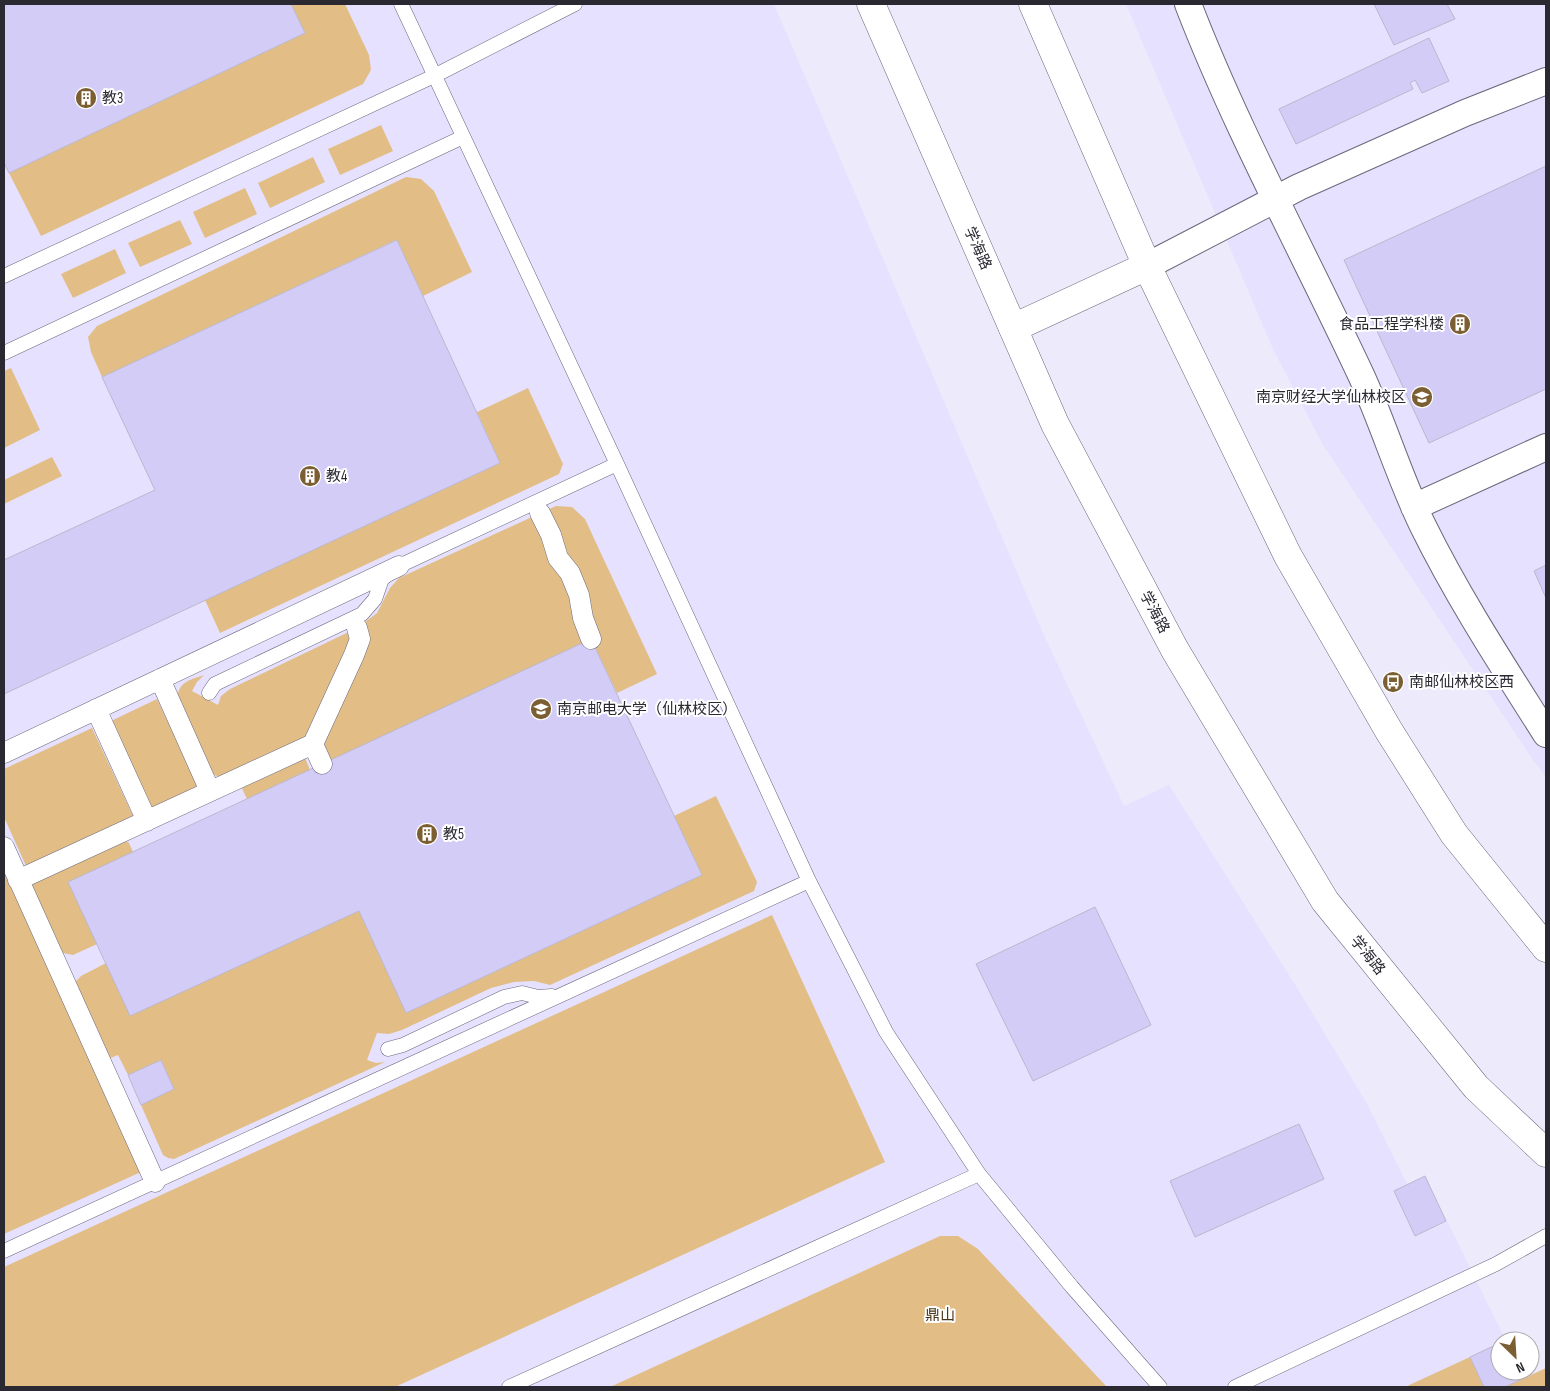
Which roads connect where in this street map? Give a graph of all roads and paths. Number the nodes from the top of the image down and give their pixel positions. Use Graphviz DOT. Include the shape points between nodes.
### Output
graph roads {
  1 [pos="401,4"];
  2 [pos="575,4"];
  3 [pos="871,4"];
  4 [pos="1033,4"];
  5 [pos="1188,4"];
  6 [pos="434,76"];
  7 [pos="1546,81"];
  8 [pos="464,137"];
  9 [pos="1276,198"];
  10 [pos="1147,266"];
  11 [pos="4,276"];
  12 [pos="1013,328"];
  13 [pos="4,353"];
  14 [pos="1546,447"];
  15 [pos="617,464"];
  16 [pos="1414,507"];
  17 [pos="540,513"];
  18 [pos="399,566"];
  19 [pos="357,628"];
  20 [pos="591,639"];
  21 [pos="160,679"];
  22 [pos="209,693"];
  23 [pos="96,709"];
  24 [pos="1546,734"];
  25 [pos="313,744"];
  26 [pos="4,753"];
  27 [pos="322,764"];
  28 [pos="210,791"];
  29 [pos="147,821"];
  30 [pos="4,847"];
  31 [pos="18,880"];
  32 [pos="809,881"];
  33 [pos="1546,948"];
  34 [pos="562,995"];
  35 [pos="388,1049"];
  36 [pos="1546,1153"];
  37 [pos="979,1174"];
  38 [pos="155,1182"];
  39 [pos="1546,1236"];
  40 [pos="4,1251"];
  41 [pos="509,1387"];
  42 [pos="1160,1387"];
  43 [pos="1234,1387"];
  1 -- 6 [label="lane"];
  2 -- 6 [label="lane"];
  3 -- 12 [label="main road, 学海路"];
  4 -- 10 [label="main road"];
  5 -- 9 [label="street" via="1228,100"];
  6 -- 8 [label="lane"];
  6 -- 11 [label="lane"];
  7 -- 9 [label="street" via="1464,113"];
  8 -- 13 [label="lane"];
  8 -- 15 [label="lane"];
  9 -- 10 [label="street"];
  9 -- 16 [label="street" via="1362,377"];
  10 -- 12 [label="main road"];
  10 -- 33 [label="main road" via="1288,556 1388,731 1454,834"];
  12 -- 36 [label="main road, 学海路" via="1055,424 1175,650 1325,901 1476,1087"];
  14 -- 16 [label="street"];
  15 -- 18 [label="lane"];
  15 -- 32 [label="lane"];
  16 -- 24 [label="street" via="1462,601"];
  17 -- 20 [label="street" via="558,558 570,573 579,595"];
  18 -- 21 [label="street"];
  18 -- 22 [label="lane" via="382,579 375,599 362,614 215,684"];
  19 -- 25 [label="street" via="360,639 354,655"];
  21 -- 23 [label="street"];
  21 -- 28 [label="street"];
  23 -- 26 [label="street"];
  23 -- 29 [label="street"];
  25 -- 27 [label="street"];
  25 -- 28 [label="street"];
  28 -- 29 [label="street"];
  29 -- 31 [label="street"];
  30 -- 31 [label="street"];
  31 -- 38 [label="street"];
  32 -- 34 [label="lane"];
  32 -- 37 [label="lane" via="886,1032"];
  34 -- 35 [label="lane" via="538,997 522,993 504,996 403,1045"];
  34 -- 38 [label="lane"];
  37 -- 41 [label="lane"];
  37 -- 42 [label="lane" via="1072,1288"];
  38 -- 40 [label="lane"];
  39 -- 43 [label="lane" via="1496,1264"];
}
